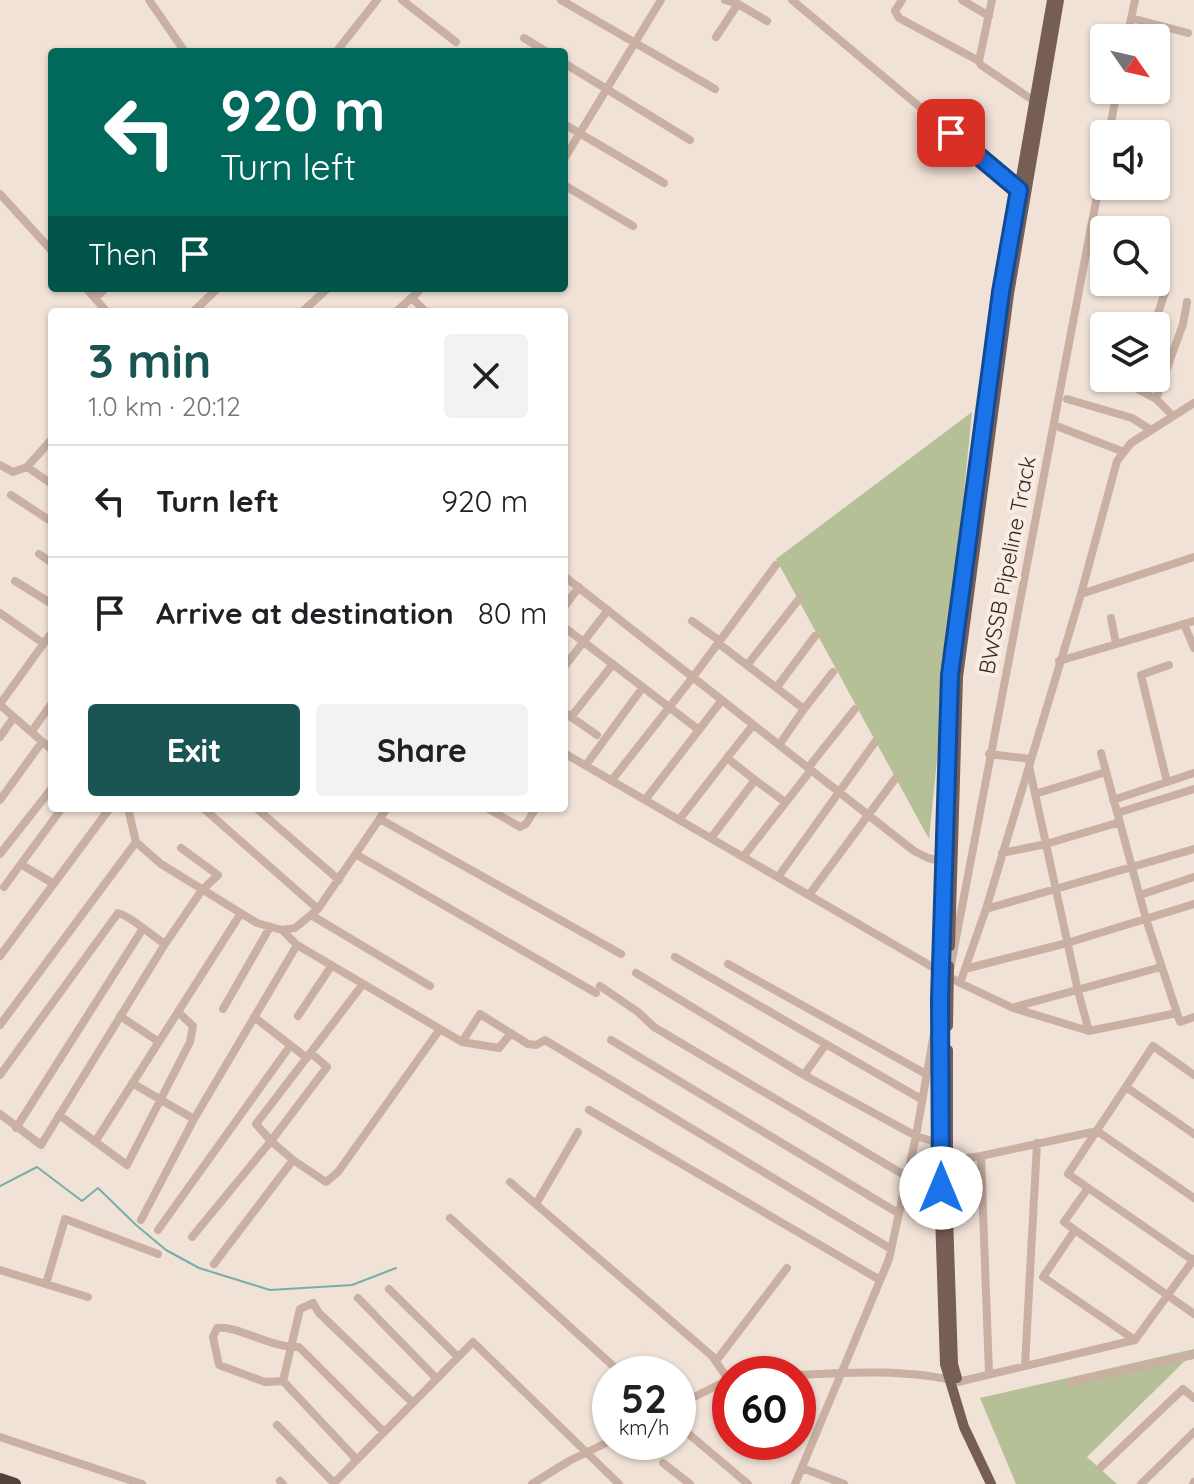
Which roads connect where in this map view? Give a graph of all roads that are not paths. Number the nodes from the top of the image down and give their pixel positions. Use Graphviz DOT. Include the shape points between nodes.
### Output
graph roads {
  1 [pos="149,0"];
  2 [pos="377,0"];
  3 [pos="402,0"];
  4 [pos="561,0"];
  5 [pos="661,0"];
  6 [pos="792,0"];
  7 [pos="902,0"];
  8 [pos="962,0"];
  9 [pos="992,0"];
  10 [pos="1052,0"];
  11 [pos="1059,0"];
  12 [pos="1135,0"];
  13 [pos="731,2"];
  14 [pos="989,16"];
  15 [pos="1131,18"];
  16 [pos="767,21"];
  17 [pos="1130,24"];
  18 [pos="1188,33"];
  19 [pos="716,37"];
  20 [pos="524,38"];
  21 [pos="456,42"];
  22 [pos="635,42"];
  23 [pos="182,48"];
  24 [pos="339,48"];
  25 [pos="540,48"];
  26 [pos="979,61"];
  27 [pos="568,65"];
  28 [pos="606,88"];
  29 [pos="715,89"];
  30 [pos="1034,101"];
  31 [pos="568,126"];
  32 [pos="580,133"];
  33 [pos="690,140"];
  34 [pos="568,152"];
  35 [pos="664,183"];
  36 [pos="568,187"];
  37 [pos="1019,190"];
  38 [pos="0,194"];
  39 [pos="1096,200"];
  40 [pos="633,226"];
  41 [pos="48,247"];
  42 [pos="90,292"];
  43 [pos="102,292"];
  44 [pos="214,292"];
  45 [pos="324,292"];
  46 [pos="418,292"];
  47 [pos="95,298"];
  48 [pos="412,298"];
  49 [pos="1187,302"];
  50 [pos="104,308"];
  51 [pos="197,308"];
  52 [pos="306,308"];
  53 [pos="401,308"];
  54 [pos="422,308"];
  55 [pos="1143,392"];
  56 [pos="1067,399"];
  57 [pos="1156,399"];
  58 [pos="1193,407"];
  59 [pos="1173,416"];
  60 [pos="1059,427"];
  61 [pos="1151,430"];
  62 [pos="48,443"];
  63 [pos="1124,452"];
  64 [pos="0,465"];
  65 [pos="27,467"];
  66 [pos="48,481"];
  67 [pos="11,495"];
  68 [pos="48,519"];
  69 [pos="39,554"];
  70 [pos="1194,557"];
  71 [pos="48,560"];
  72 [pos="776,565"];
  73 [pos="568,579"];
  74 [pos="15,581"];
  75 [pos="579,587"];
  76 [pos="1081,594"];
  77 [pos="799,599"];
  78 [pos="48,602"];
  79 [pos="568,602"];
  80 [pos="608,610"];
  81 [pos="0,613"];
  82 [pos="1111,618"];
  83 [pos="692,621"];
  84 [pos="1189,622"];
  85 [pos="568,630"];
  86 [pos="815,636"];
  87 [pos="48,637"];
  88 [pos="585,642"];
  89 [pos="719,642"];
  90 [pos="43,643"];
  91 [pos="1116,644"];
  92 [pos="1194,648"];
  93 [pos="1059,661"];
  94 [pos="568,662"];
  95 [pos="613,664"];
  96 [pos="748,664"];
  97 [pos="1169,665"];
  98 [pos="833,672"];
  99 [pos="693,677"];
  100 [pos="643,687"];
  101 [pos="777,687"];
  102 [pos="722,700"];
  103 [pos="0,705"];
  104 [pos="669,707"];
  105 [pos="48,709"];
  106 [pos="804,709"];
  107 [pos="855,709"];
  108 [pos="568,715"];
  109 [pos="14,717"];
  110 [pos="753,725"];
  111 [pos="699,730"];
  112 [pos="32,731"];
  113 [pos="597,735"];
  114 [pos="0,737"];
  115 [pos="42,742"];
  116 [pos="875,742"];
  117 [pos="779,745"];
  118 [pos="48,747"];
  119 [pos="1101,753"];
  120 [pos="989,754"];
  121 [pos="568,757"];
  122 [pos="727,758"];
  123 [pos="1029,762"];
  124 [pos="586,765"];
  125 [pos="809,769"];
  126 [pos="1106,772"];
  127 [pos="1194,773"];
  128 [pos="895,779"];
  129 [pos="612,780"];
  130 [pos="755,780"];
  131 [pos="1167,782"];
  132 [pos="1194,789"];
  133 [pos="838,792"];
  134 [pos="48,793"];
  135 [pos="1035,794"];
  136 [pos="0,800"];
  137 [pos="645,800"];
  138 [pos="1113,800"];
  139 [pos="785,802"];
  140 [pos="59,812"];
  141 [pos="107,812"];
  142 [pos="129,812"];
  143 [pos="207,812"];
  144 [pos="261,812"];
  145 [pos="384,812"];
  146 [pos="494,812"];
  147 [pos="534,812"];
  148 [pos="868,815"];
  149 [pos="1118,818"];
  150 [pos="380,819"];
  151 [pos="679,820"];
  152 [pos="711,838"];
  153 [pos="136,842"];
  154 [pos="1046,844"];
  155 [pos="181,848"];
  156 [pos="1194,849"];
  157 [pos="1002,853"];
  158 [pos="0,854"];
  159 [pos="357,855"];
  160 [pos="743,857"];
  161 [pos="945,862"];
  162 [pos="22,865"];
  163 [pos="1133,868"];
  164 [pos="778,877"];
  165 [pos="1194,877"];
  166 [pos="339,880"];
  167 [pos="54,884"];
  168 [pos="4,887"];
  169 [pos="202,890"];
  170 [pos="1056,891"];
  171 [pos="809,895"];
  172 [pos="1140,895"];
  173 [pos="1194,904"];
  174 [pos="986,909"];
  175 [pos="314,912"];
  176 [pos="241,913"];
  177 [pos="1146,919"];
  178 [pos="270,927"];
  179 [pos="142,930"];
  180 [pos="282,930"];
  181 [pos="1067,943"];
  182 [pos="165,944"];
  183 [pos="297,945"];
  184 [pos="621,954"];
  185 [pos="0,956"];
  186 [pos="675,957"];
  187 [pos="728,964"];
  188 [pos="332,965"];
  189 [pos="1161,967"];
  190 [pos="965,969"];
  191 [pos="636,973"];
  192 [pos="945,976"];
  193 [pos="960,983"];
  194 [pos="363,984"];
  195 [pos="430,986"];
  196 [pos="1078,991"];
  197 [pos="940,999"];
  198 [pos="1013,1008"];
  199 [pos="223,1009"];
  200 [pos="178,1012"];
  201 [pos="1177,1013"];
  202 [pos="120,1016"];
  203 [pos="298,1016"];
  204 [pos="254,1017"];
  205 [pos="1194,1017"];
  206 [pos="0,1025"];
  207 [pos="440,1029"];
  208 [pos="1089,1031"];
  209 [pos="511,1033"];
  210 [pos="611,1040"];
  211 [pos="159,1042"];
  212 [pos="462,1042"];
  213 [pos="826,1044"];
  214 [pos="290,1046"];
  215 [pos="309,1056"];
  216 [pos="926,1074"];
  217 [pos="0,1075"];
  218 [pos="804,1075"];
  219 [pos="1194,1075"];
  220 [pos="132,1083"];
  221 [pos="1126,1087"];
  222 [pos="921,1099"];
  223 [pos="161,1101"];
  224 [pos="589,1110"];
  225 [pos="0,1114"];
  226 [pos="59,1115"];
  227 [pos="194,1119"];
  228 [pos="16,1128"];
  229 [pos="1097,1131"];
  230 [pos="578,1132"];
  231 [pos="1194,1134"];
  232 [pos="916,1136"];
  233 [pos="271,1141"];
  234 [pos="95,1142"];
  235 [pos="1037,1143"];
  236 [pos="944,1144"];
  237 [pos="981,1156"];
  238 [pos="293,1160"];
  239 [pos="944,1162"];
  240 [pos="906,1176"];
  241 [pos="510,1182"];
  242 [pos="1088,1188"];
  243 [pos="1194,1198"];
  244 [pos="536,1204"];
  245 [pos="898,1213"];
  246 [pos="450,1218"];
  247 [pos="141,1220"];
  248 [pos="158,1230"];
  249 [pos="1075,1230"];
  250 [pos="192,1237"];
  251 [pos="891,1249"];
  252 [pos="158,1254"];
  253 [pos="1194,1260"];
  254 [pos="214,1264"];
  255 [pos="787,1268"];
  256 [pos="0,1270"];
  257 [pos="880,1280"];
  258 [pos="46,1284"];
  259 [pos="389,1289"];
  260 [pos="1168,1295"];
  261 [pos="88,1297"];
  262 [pos="358,1298"];
  263 [pos="1194,1314"];
  264 [pos="1135,1340"];
  265 [pos="292,1347"];
  266 [pos="1194,1355"];
  267 [pos="602,1356"];
  268 [pos="720,1356"];
  269 [pos="458,1357"];
  270 [pos="712,1358"];
  271 [pos="1025,1365"];
  272 [pos="842,1372"];
  273 [pos="989,1373"];
  274 [pos="816,1374"];
  275 [pos="437,1379"];
  276 [pos="283,1381"];
  277 [pos="954,1381"];
  278 [pos="1071,1382"];
  279 [pos="1194,1398"];
  280 [pos="413,1403"];
  281 [pos="277,1425"];
  282 [pos="384,1432"];
  283 [pos="1194,1432"];
  284 [pos="0,1437"];
  285 [pos="696,1440"];
  286 [pos="592,1451"];
  287 [pos="589,1453"];
  288 [pos="357,1460"];
  289 [pos="663,1463"];
  290 [pos="1101,1467"];
  291 [pos="802,1468"];
  292 [pos="0,1479"];
  293 [pos="15,1484"];
  294 [pos="142,1484"];
  295 [pos="333,1484"];
  296 [pos="532,1484"];
  297 [pos="619,1484"];
  298 [pos="690,1484"];
  299 [pos="748,1484"];
  300 [pos="795,1484"];
  301 [pos="844,1484"];
  302 [pos="991,1484"];
  303 [pos="999,1484"];
  304 [pos="1141,1484"];
  1 -- 23 [label="street"];
  2 -- 24 [label="street"];
  3 -- 21 [label="street"];
  4 -- 22 [label="street"];
  5 -- 22 [label="street"];
  6 -- 37 [label="street"];
  7 -- 26 [label="street" via="895,11 899,18"];
  8 -- 14 [label="street"];
  9 -- 14 [label="street"];
  10 -- 30 [label="main road"];
  11 -- 192 [label="main road" via="1009,294 958,677"];
  12 -- 15 [label="street"];
  13 -- 16 [label="street"];
  13 -- 19 [label="street"];
  14 -- 26 [label="street"];
  15 -- 17 [label="street"];
  15 -- 18 [label="street"];
  20 -- 25 [label="street"];
  22 -- 28 [label="street"];
  22 -- 29 [label="street"];
  26 -- 30 [label="street"];
  27 -- 28 [label="street"];
  28 -- 32 [label="street"];
  28 -- 33 [label="street"];
  30 -- 37 [label="main road"];
  31 -- 32 [label="street"];
  32 -- 34 [label="street"];
  32 -- 35 [label="street"];
  36 -- 40 [label="street"];
  37 -- 161 [label="main road" via="950,675"];
  38 -- 41 [label="street"];
  39 -- 120 [label="street, BWSSB Pipeline Track"];
  42 -- 47 [label="street"];
  43 -- 47 [label="street"];
  44 -- 51 [label="street"];
  45 -- 52 [label="street"];
  46 -- 48 [label="street"];
  47 -- 50 [label="street"];
  48 -- 53 [label="street"];
  48 -- 54 [label="street"];
  49 -- 57 [label="street"];
  55 -- 57 [label="street"];
  56 -- 61 [label="street" via="1132,418"];
  57 -- 59 [label="street"];
  58 -- 59 [label="street"];
  59 -- 61 [label="street"];
  60 -- 63 [label="street"];
  61 -- 63 [label="street"];
  62 -- 65 [label="street"];
  63 -- 76 [label="street" via="1117,461"];
  64 -- 65 [label="street" via="13,472"];
  65 -- 66 [label="street"];
  67 -- 68 [label="street"];
  69 -- 71 [label="street"];
  70 -- 76 [label="street"];
  72 -- 89 [label="street"];
  73 -- 75 [label="street"];
  74 -- 78 [label="street"];
  75 -- 79 [label="street"];
  75 -- 80 [label="street"];
  76 -- 93 [label="street"];
  77 -- 96 [label="street"];
  80 -- 88 [label="street"];
  80 -- 99 [label="street"];
  81 -- 90 [label="street"];
  82 -- 91 [label="street"];
  83 -- 89 [label="street"];
  84 -- 91 [label="street"];
  84 -- 92 [label="street"];
  85 -- 88 [label="street"];
  86 -- 101 [label="street"];
  87 -- 90 [label="street"];
  88 -- 94 [label="street"];
  88 -- 95 [label="street"];
  89 -- 96 [label="street"];
  89 -- 99 [label="street"];
  90 -- 103 [label="street"];
  91 -- 93 [label="street"];
  93 -- 123 [label="street"];
  95 -- 100 [label="street"];
  95 -- 108 [label="street"];
  96 -- 101 [label="street"];
  97 -- 131 [label="street" via="1141,675"];
  98 -- 106 [label="street"];
  99 -- 102 [label="street"];
  99 -- 104 [label="street"];
  100 -- 104 [label="street"];
  100 -- 124 [label="street"];
  101 -- 106 [label="street"];
  102 -- 110 [label="street"];
  102 -- 111 [label="street"];
  103 -- 109 [label="street"];
  104 -- 111 [label="street"];
  104 -- 129 [label="street"];
  105 -- 112 [label="street"];
  106 -- 117 [label="street"];
  107 -- 125 [label="street"];
  108 -- 113 [label="street"];
  109 -- 112 [label="street"];
  109 -- 114 [label="street"];
  110 -- 117 [label="street"];
  110 -- 122 [label="street"];
  111 -- 137 [label="street"];
  112 -- 115 [label="street"];
  115 -- 118 [label="street"];
  115 -- 136 [label="street"];
  116 -- 133 [label="street"];
  117 -- 125 [label="street"];
  119 -- 126 [label="street"];
  120 -- 123 [label="street"];
  120 -- 192 [label="street, BWSSB Pipeline Track"];
  121 -- 124 [label="street"];
  122 -- 130 [label="street"];
  122 -- 151 [label="street"];
  123 -- 135 [label="street"];
  123 -- 157 [label="street"];
  124 -- 129 [label="street"];
  125 -- 133 [label="street"];
  125 -- 139 [label="street"];
  126 -- 135 [label="street"];
  126 -- 138 [label="street"];
  127 -- 131 [label="street"];
  128 -- 148 [label="street"];
  129 -- 137 [label="street"];
  130 -- 139 [label="street"];
  130 -- 152 [label="street"];
  131 -- 138 [label="street"];
  132 -- 149 [label="street"];
  133 -- 148 [label="street"];
  133 -- 164 [label="street"];
  134 -- 158 [label="street"];
  135 -- 154 [label="street"];
  137 -- 151 [label="street"];
  138 -- 149 [label="street"];
  139 -- 160 [label="street"];
  140 -- 162 [label="street"];
  141 -- 167 [label="street"];
  142 -- 153 [label="street"];
  143 -- 175 [label="street"];
  144 -- 166 [label="street"];
  145 -- 150 [label="street"];
  146 -- 147 [label="street" via="520,827"];
  148 -- 161 [label="street" via="914,851"];
  148 -- 171 [label="street"];
  149 -- 154 [label="street"];
  149 -- 163 [label="street"];
  150 -- 159 [label="street"];
  150 -- 184 [label="street"];
  151 -- 152 [label="street"];
  152 -- 160 [label="street"];
  153 -- 169 [label="street"];
  153 -- 206 [label="street"];
  154 -- 157 [label="street"];
  154 -- 170 [label="street"];
  155 -- 169 [label="street" via="218,875"];
  156 -- 163 [label="street"];
  157 -- 174 [label="street"];
  159 -- 166 [label="street"];
  159 -- 240 [label="street" via="638,1012 654,1027"];
  160 -- 164 [label="street"];
  161 -- 192 [label="main road"];
  162 -- 167 [label="street"];
  162 -- 168 [label="street"];
  163 -- 170 [label="street"];
  163 -- 172 [label="street"];
  164 -- 171 [label="street"];
  165 -- 172 [label="street"];
  166 -- 175 [label="street"];
  167 -- 185 [label="street"];
  169 -- 176 [label="street"];
  169 -- 182 [label="street"];
  170 -- 174 [label="street"];
  170 -- 181 [label="street"];
  171 -- 192 [label="street"];
  172 -- 177 [label="street"];
  173 -- 177 [label="street"];
  174 -- 190 [label="street"];
  175 -- 180 [label="street" via="295,928"];
  175 -- 195 [label="street"];
  176 -- 178 [label="street"];
  176 -- 200 [label="street"];
  177 -- 181 [label="street"];
  177 -- 189 [label="street"];
  178 -- 180 [label="street"];
  178 -- 199 [label="street"];
  179 -- 182 [label="street"];
  179 -- 217 [label="street" via="118,913"];
  179 -- 228 [label="street"];
  180 -- 183 [label="street"];
  181 -- 190 [label="street"];
  181 -- 196 [label="street"];
  182 -- 202 [label="street"];
  183 -- 188 [label="street"];
  183 -- 204 [label="street"];
  186 -- 213 [label="street"];
  187 -- 216 [label="street"];
  188 -- 194 [label="street"];
  188 -- 203 [label="street"];
  189 -- 196 [label="street"];
  189 -- 201 [label="street"];
  190 -- 193 [label="street"];
  191 -- 218 [label="street"];
  192 -- 193 [label="street"];
  192 -- 197 [label="main road"];
  192 -- 236 [label="main road"];
  193 -- 198 [label="street"];
  194 -- 207 [label="street"];
  194 -- 215 [label="street"];
  196 -- 198 [label="street"];
  196 -- 208 [label="street"];
  197 -- 216 [label="street"];
  197 -- 236 [label="main road"];
  198 -- 208 [label="street"];
  200 -- 211 [label="street"];
  200 -- 223 [label="street" via="193,1026 190,1042"];
  201 -- 205 [label="street" via="1180,1022"];
  201 -- 208 [label="street"];
  202 -- 211 [label="street"];
  202 -- 226 [label="street"];
  204 -- 214 [label="street"];
  204 -- 227 [label="street"];
  207 -- 212 [label="street"];
  207 -- 238 [label="street" via="338,1172 326,1182"];
  209 -- 212 [label="street" via="499,1048"];
  209 -- 212 [label="street" via="480,1014"];
  209 -- 251 [label="street" via="528,1044 545,1040"];
  210 -- 245 [label="street"];
  211 -- 220 [label="street"];
  213 -- 218 [label="street"];
  213 -- 222 [label="street"];
  214 -- 215 [label="street"];
  214 -- 248 [label="street"];
  215 -- 233 [label="street" via="256,1124"];
  215 -- 233 [label="street" via="327,1067"];
  216 -- 222 [label="street"];
  218 -- 232 [label="street"];
  219 -- 221 [label="street" via="1153,1046"];
  220 -- 223 [label="street"];
  220 -- 234 [label="street"];
  221 -- 229 [label="street"];
  221 -- 231 [label="street"];
  222 -- 232 [label="street"];
  223 -- 227 [label="street"];
  223 -- 234 [label="street" via="127,1165"];
  224 -- 257 [label="street"];
  225 -- 228 [label="street"];
  226 -- 228 [label="street" via="41,1145"];
  226 -- 234 [label="street"];
  227 -- 247 [label="street"];
  229 -- 235 [label="street"];
  229 -- 242 [label="street" via="1068,1174"];
  229 -- 243 [label="street"];
  230 -- 244 [label="street"];
  232 -- 236 [label="street"];
  232 -- 240 [label="street"];
  233 -- 238 [label="street"];
  233 -- 250 [label="street"];
  235 -- 237 [label="street"];
  235 -- 271 [label="street"];
  236 -- 239 [label="main road"];
  237 -- 239 [label="street"];
  237 -- 273 [label="street"];
  238 -- 254 [label="street"];
  239 -- 277 [label="main road"];
  240 -- 245 [label="street"];
  241 -- 244 [label="street"];
  242 -- 249 [label="street" via="1064,1222"];
  242 -- 253 [label="street"];
  244 -- 270 [label="street"];
  245 -- 251 [label="street"];
  246 -- 267 [label="street"];
  249 -- 260 [label="street"];
  249 -- 264 [label="street" via="1043,1277"];
  251 -- 257 [label="street"];
  252 -- 258 [label="street" via="65,1219"];
  253 -- 260 [label="street"];
  255 -- 268 [label="street"];
  256 -- 258 [label="street"];
  257 -- 272 [label="street"];
  258 -- 261 [label="street"];
  259 -- 269 [label="street"];
  260 -- 263 [label="street"];
  260 -- 264 [label="street"];
  262 -- 275 [label="street"];
  264 -- 271 [label="street"];
  265 -- 276 [label="street"];
  265 -- 276 [label="street" via="229,1327 214,1331 219,1365 265,1382"];
  265 -- 280 [label="street" via="300,1309 313,1303"];
  265 -- 282 [label="street" via="299,1347"];
  266 -- 278 [label="street"];
  269 -- 275 [label="street"];
  269 -- 287 [label="street" via="473,1342"];
  271 -- 273 [label="street"];
  272 -- 274 [label="street"];
  272 -- 277 [label="street"];
  272 -- 291 [label="street"];
  273 -- 277 [label="street"];
  275 -- 280 [label="street"];
  276 -- 288 [label="street"];
  277 -- 302 [label="main road" via="964,1427"];
  277 -- 303 [label="main road"];
  279 -- 290 [label="street" via="1183,1389"];
  280 -- 282 [label="street"];
  281 -- 295 [label="street"];
  282 -- 288 [label="street"];
  283 -- 304 [label="street"];
  284 -- 294 [label="street"];
  285 -- 299 [label="street"];
  286 -- 287 [label="street"];
  287 -- 296 [label="street"];
  287 -- 297 [label="street"];
  288 -- 295 [label="street"];
  289 -- 298 [label="street"];
  291 -- 300 [label="street"];
  291 -- 301 [label="street"];
  292 -- 293 [label="highway"];
}
